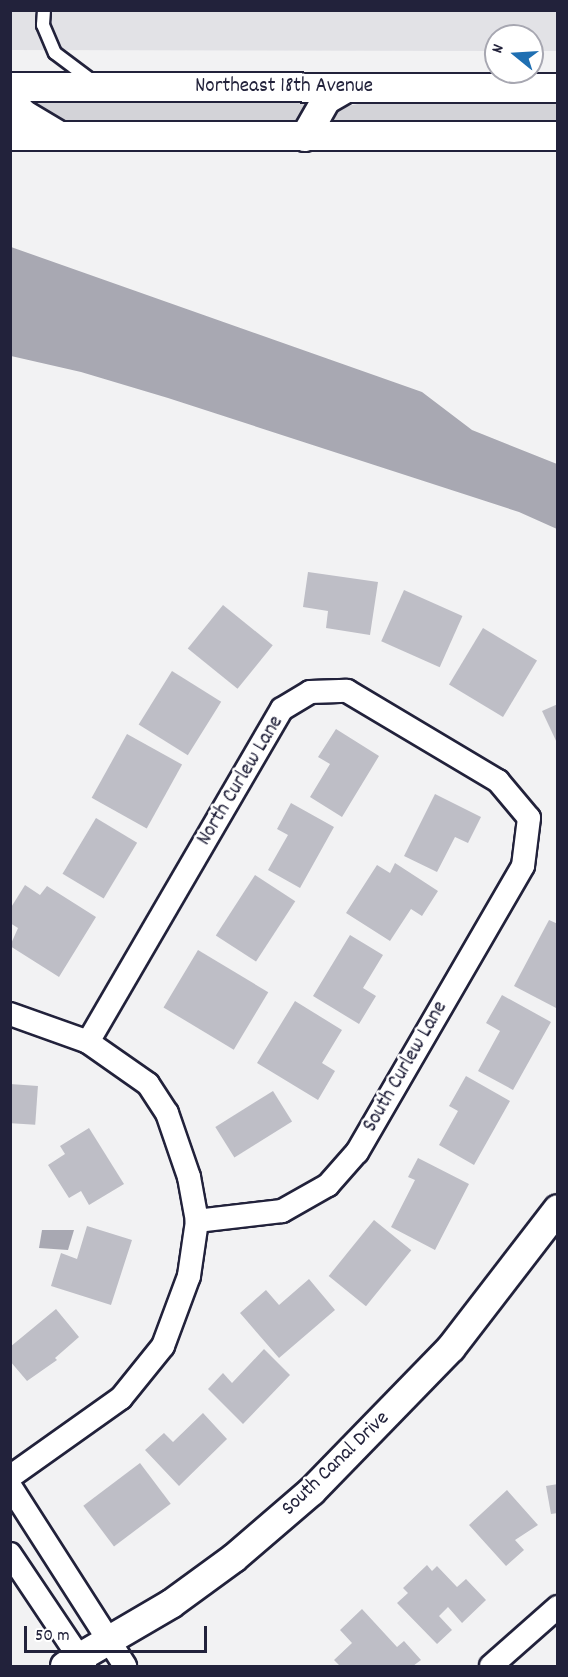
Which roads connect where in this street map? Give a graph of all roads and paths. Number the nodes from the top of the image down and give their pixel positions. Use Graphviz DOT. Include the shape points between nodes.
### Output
graph roads {
  1 [pos="44,10"];
  2 [pos="106,86"];
  3 [pos="10,87"];
  4 [pos="347,87"];
  5 [pos="558,88"];
  6 [pos="10,99"];
  7 [pos="10,136"];
  8 [pos="59,136"];
  9 [pos="305,136"];
  10 [pos="558,136"];
  11 [pos="529,818"];
  12 [pos="10,1014"];
  13 [pos="88,1042"];
  14 [pos="558,1209"];
  15 [pos="196,1221"];
  16 [pos="10,1477"];
  17 [pos="10,1486"];
  18 [pos="10,1554"];
  19 [pos="558,1607"];
  20 [pos="109,1643"];
  21 [pos="77,1664"];
  22 [pos="125,1666"];
  23 [pos="491,1666"];
  1 -- 2 [label="lane" via="43,25 55,53 84,77"];
  2 -- 3 [label="street, Northeast 18th Avenue"];
  2 -- 4 [label="street, Northeast 18th Avenue"];
  4 -- 5 [label="street, Northeast 18th Avenue"];
  4 -- 9 [label="street" via="326,100"];
  6 -- 8 [label="street" via="38,126"];
  7 -- 8 [label="street"];
  8 -- 9 [label="street"];
  9 -- 10 [label="street"];
  11 -- 13 [label="street, North Curlew Lane" via="498,782 347,691 310,692 282,710"];
  11 -- 15 [label="street, South Curlew Lane" via="522,866 357,1152 328,1185 282,1211"];
  12 -- 13 [label="street"];
  13 -- 15 [label="street" via="148,1084 167,1113 189,1177"];
  14 -- 20 [label="street, South Canal Drive" via="451,1348 320,1482 234,1558"];
  15 -- 16 [label="street" via="189,1276 163,1346 121,1398"];
  17 -- 20 [label="street"];
  18 -- 21 [label="street"];
  19 -- 23 [label="street"];
  20 -- 21 [label="street, South Canal Drive"];
  20 -- 22 [label="street"];
}
